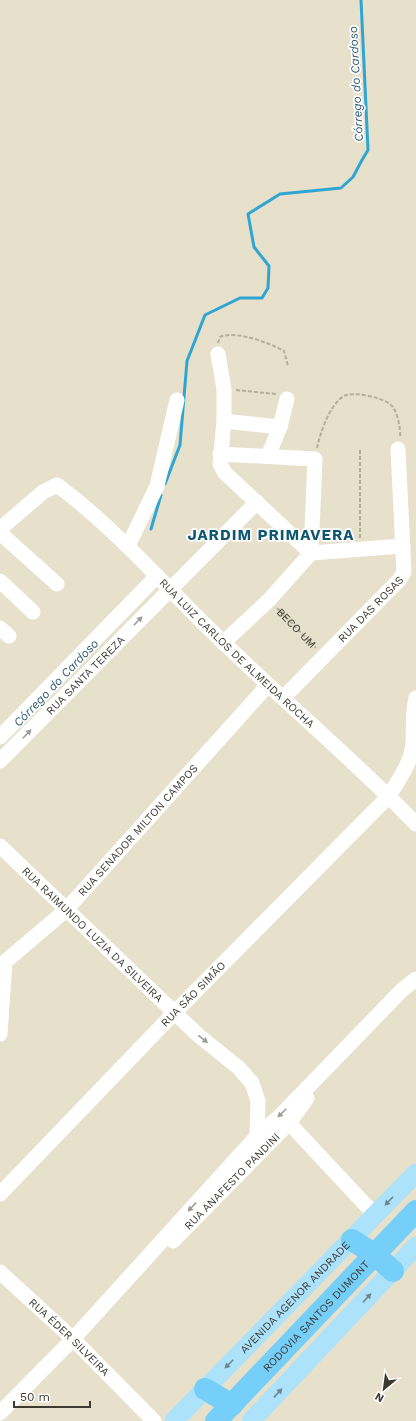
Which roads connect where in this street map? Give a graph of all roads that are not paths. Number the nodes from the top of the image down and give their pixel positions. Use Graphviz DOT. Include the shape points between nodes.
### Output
graph roads {
  1 [pos="218,354"];
  2 [pos="287,399"];
  3 [pos="177,400"];
  4 [pos="224,421"];
  5 [pos="280,427"];
  6 [pos="398,449"];
  7 [pos="220,454"];
  8 [pos="268,456"];
  9 [pos="257,502"];
  10 [pos="0,529"];
  11 [pos="0,532"];
  12 [pos="128,546"];
  13 [pos="403,546"];
  14 [pos="311,553"];
  15 [pos="157,576"];
  16 [pos="0,581"];
  17 [pos="57,584"];
  18 [pos="169,589"];
  19 [pos="33,612"];
  20 [pos="223,643"];
  21 [pos="268,685"];
  22 [pos="283,698"];
  23 [pos="416,698"];
  24 [pos="0,737"];
  25 [pos="0,761"];
  26 [pos="389,796"];
  27 [pos="416,824"];
  28 [pos="0,846"];
  29 [pos="66,910"];
  30 [pos="2,964"];
  31 [pos="416,979"];
  32 [pos="175,1012"];
  33 [pos="0,1034"];
  34 [pos="338,1055"];
  35 [pos="289,1123"];
  36 [pos="257,1136"];
  37 [pos="416,1173"];
  38 [pos="0,1194"];
  39 [pos="416,1211"];
  40 [pos="375,1216"];
  41 [pos="352,1240"];
  42 [pos="415,1248"];
  43 [pos="374,1254"];
  44 [pos="393,1271"];
  45 [pos="0,1272"];
  46 [pos="112,1294"];
  47 [pos="73,1338"];
  48 [pos="205,1389"];
  49 [pos="232,1405"];
  50 [pos="0,1413"];
  51 [pos="154,1421"];
  52 [pos="174,1421"];
  53 [pos="216,1421"];
  54 [pos="251,1421"];
  1 -- 4 [label="street" via="224,389"];
  2 -- 5 [label="street"];
  3 -- 12 [label="street" via="157,486"];
  4 -- 5 [label="street"];
  4 -- 7 [label="street"];
  5 -- 8 [label="street"];
  6 -- 13 [label="street, RUA DAS ROSAS"];
  7 -- 8 [label="street"];
  7 -- 9 [label="street" via="220,464 225,473"];
  8 -- 14 [label="street" via="315,459"];
  9 -- 14 [label="street"];
  9 -- 18 [label="street, RUA SANTA TEREZA"];
  10 -- 12 [label="street, RUA LUIZ CARLOS DE ALMEIDA ROCHA" via="43,492 57,484 87,507"];
  11 -- 17 [label="street"];
  12 -- 15 [label="street, RUA LUIZ CARLOS DE ALMEIDA ROCHA"];
  13 -- 14 [label="street"];
  13 -- 22 [label="street, RUA DAS ROSAS" via="404,572 400,579"];
  14 -- 20 [label="street" via="269,600"];
  15 -- 18 [label="street, RUA LUIZ CARLOS DE ALMEIDA ROCHA"];
  15 -- 24 [label="street, RUA SANTA TEREZA"];
  16 -- 19 [label="street"];
  18 -- 20 [label="street, RUA LUIZ CARLOS DE ALMEIDA ROCHA"];
  25 -- 18 [label="street, RUA SANTA TEREZA, one-way"];
  20 -- 21 [label="street, RUA LUIZ CARLOS DE ALMEIDA ROCHA"];
  21 -- 22 [label="street, RUA LUIZ CARLOS DE ALMEIDA ROCHA"];
  21 -- 29 [label="street, RUA SENADOR MILTON CAMPOS"];
  22 -- 26 [label="street, RUA LUIZ CARLOS DE ALMEIDA ROCHA"];
  23 -- 26 [label="street, RUA SÃO SIMÃO" via="412,717 413,743 404,771"];
  26 -- 27 [label="street, RUA LUIZ CARLOS DE ALMEIDA ROCHA"];
  26 -- 32 [label="street, RUA SÃO SIMÃO"];
  28 -- 29 [label="street, RUA RAIMUNDO LUZIA DA SILVEIRA"];
  29 -- 30 [label="street, RUA SENADOR MILTON CAMPOS"];
  29 -- 32 [label="street, RUA RAIMUNDO LUZIA DA SILVEIRA"];
  30 -- 33 [label="street"];
  31 -- 34 [label="street, RUA ANAFESTO PANDINI"];
  32 -- 36 [label="street, RUA RAIMUNDO LUZIA DA SILVEIRA, one-way" via="198,1035 239,1068 252,1083 258,1101"];
  32 -- 38 [label="street, RUA SÃO SIMÃO"];
  34 -- 35 [label="street, RUA ANAFESTO PANDINI"];
  34 -- 36 [label="street, RUA ANAFESTO PANDINI, one-way"];
  35 -- 40 [label="street"];
  35 -- 46 [label="street, RUA ANAFESTO PANDINI" via="178,1237"];
  36 -- 46 [label="street, RUA ANAFESTO PANDINI, one-way"];
  37 -- 40 [label="main road, AVENIDA AGENOR ANDRADE, one-way"];
  39 -- 43 [label="highway, RODOVIA SANTOS DUMONT"];
  40 -- 41 [label="main road, AVENIDA AGENOR ANDRADE"];
  41 -- 43 [label="highway"];
  41 -- 48 [label="main road, AVENIDA AGENOR ANDRADE, one-way"];
  42 -- 44 [label="main road"];
  43 -- 44 [label="highway"];
  43 -- 49 [label="highway, RODOVIA SANTOS DUMONT"];
  54 -- 44 [label="main road, one-way"];
  45 -- 47 [label="street, RUA ÉDER SILVEIRA"];
  46 -- 47 [label="street, RUA ANAFESTO PANDINI"];
  47 -- 50 [label="street, RUA ANAFESTO PANDINI"];
  47 -- 51 [label="street, RUA ÉDER SILVEIRA"];
  48 -- 49 [label="highway"];
  48 -- 52 [label="main road, AVENIDA AGENOR ANDRADE"];
  49 -- 53 [label="highway, RODOVIA SANTOS DUMONT"];
}
